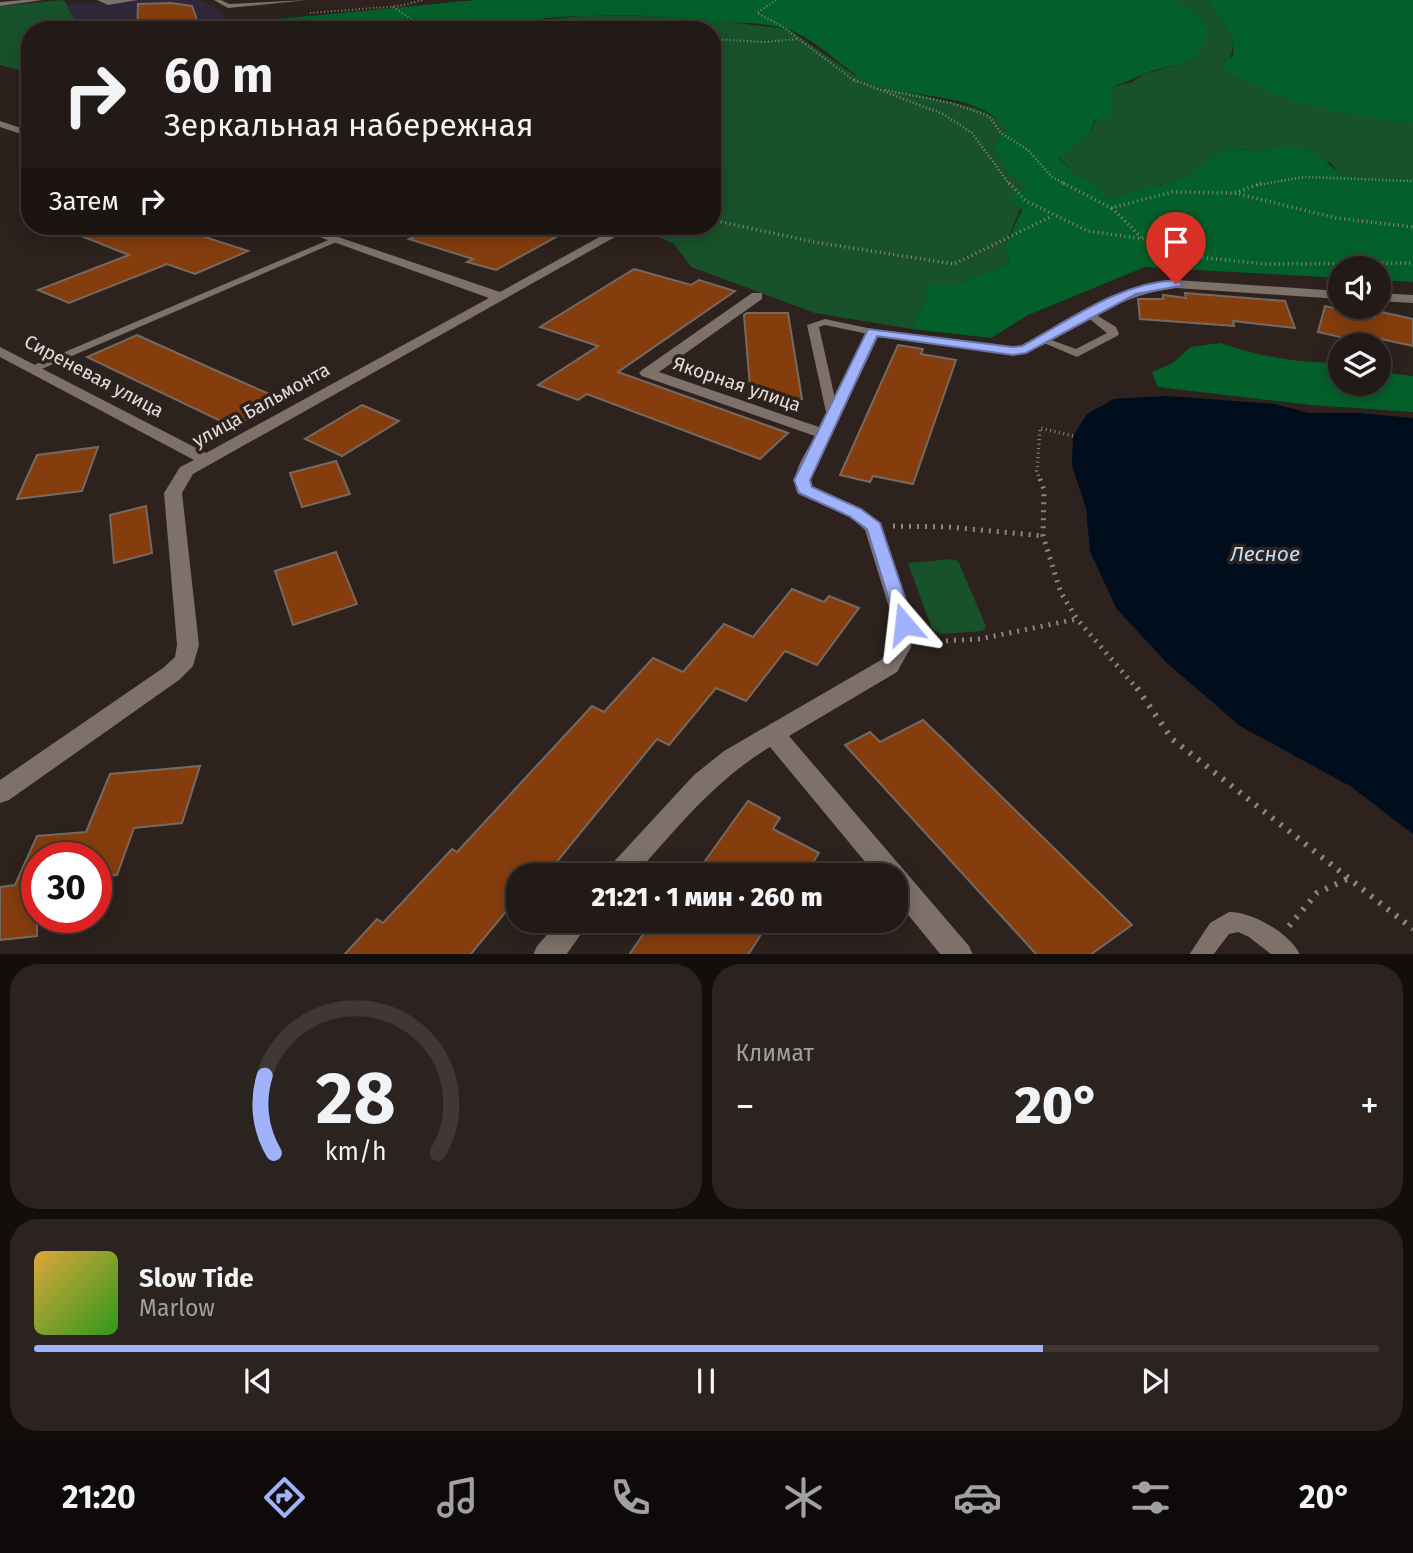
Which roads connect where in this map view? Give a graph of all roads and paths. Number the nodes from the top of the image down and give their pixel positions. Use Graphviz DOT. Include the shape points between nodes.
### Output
graph roads {
  1 [pos="40,0"];
  2 [pos="100,0"];
  3 [pos="135,0"];
  4 [pos="217,0"];
  5 [pos="305,0"];
  6 [pos="423,0"];
  7 [pos="776,0"];
  8 [pos="0,4"];
  9 [pos="228,6"];
  10 [pos="391,7"];
  11 [pos="301,13"];
  12 [pos="232,21"];
  13 [pos="415,21"];
  14 [pos="799,39"];
  15 [pos="721,40"];
  16 [pos="860,85"];
  17 [pos="0,124"];
  18 [pos="21,131"];
  19 [pos="1413,181"];
  20 [pos="1235,192"];
  21 [pos="1111,208"];
  22 [pos="1052,216"];
  23 [pos="721,222"];
  24 [pos="1413,227"];
  25 [pos="321,235"];
  26 [pos="612,235"];
  27 [pos="1143,239"];
  28 [pos="336,240"];
  29 [pos="1413,263"];
  30 [pos="1328,294"];
  31 [pos="758,296"];
  32 [pos="501,297"];
  33 [pos="1391,298"];
  34 [pos="1413,299"];
  35 [pos="1090,314"];
  36 [pos="873,332"];
  37 [pos="1043,340"];
  38 [pos="0,351"];
  39 [pos="33,368"];
  40 [pos="832,412"];
  41 [pos="822,433"];
  42 [pos="1073,436"];
  43 [pos="205,459"];
  44 [pos="874,527"];
  45 [pos="1044,536"];
  46 [pos="1077,619"];
  47 [pos="904,641"];
  48 [pos="773,734"];
  49 [pos="0,793"];
  50 [pos="629,863"];
  51 [pos="882,863"];
  52 [pos="1347,879"];
  53 [pos="908,894"];
  54 [pos="1413,929"];
  55 [pos="566,933"];
  56 [pos="1282,949"];
  57 [pos="547,954"];
  58 [pos="959,954"];
  59 [pos="1200,954"];
  1 -- 8 [label="lane"];
  2 -- 3 [label="lane"];
  4 -- 9 [label="lane"];
  5 -- 9 [label="lane"];
  6 -- 10 [label="path"];
  7 -- 14 [label="path" via="757,13"];
  9 -- 12 [label="path" via="234,8"];
  10 -- 11 [label="path"];
  10 -- 13 [label="path"];
  14 -- 15 [label="path"];
  14 -- 16 [label="path"];
  16 -- 21 [label="path" via="951,103 989,116 1001,133 1028,150 1052,177"];
  16 -- 22 [label="path" via="943,114 972,133 1004,179"];
  17 -- 18 [label="street"];
  19 -- 20 [label="path" via="1305,177 1264,182"];
  20 -- 21 [label="path" via="1172,192"];
  20 -- 24 [label="path" via="1336,218"];
  21 -- 27 [label="path"];
  22 -- 23 [label="path" via="954,264"];
  22 -- 27 [label="path" via="1088,231"];
  25 -- 28 [label="street"];
  26 -- 32 [label="street, улица Бальмонта"];
  27 -- 29 [label="path" via="1207,258 1265,264"];
  28 -- 32 [label="street"];
  28 -- 39 [label="lane"];
  30 -- 35 [label="street" via="1152,285"];
  31 -- 41 [label="street, Якорная улица" via="648,373"];
  32 -- 43 [label="street, улица Бальмонта"];
  33 -- 34 [label="street"];
  35 -- 37 [label="street"];
  35 -- 37 [label="lane" via="1113,334 1077,353"];
  36 -- 37 [label="street" via="1013,351"];
  36 -- 40 [label="street"];
  36 -- 40 [label="lane" via="825,322 813,325"];
  38 -- 39 [label="street, Сиреневая улица"];
  39 -- 43 [label="street, Сиреневая улица"];
  40 -- 41 [label="street"];
  41 -- 44 [label="street" via="802,480 804,490 855,512"];
  42 -- 45 [label="path" via="1040,428 1037,471 1044,490"];
  43 -- 49 [label="street, улица Бальмонта" via="186,471 173,492 188,645 185,660"];
  44 -- 45 [label="path" via="931,523"];
  44 -- 47 [label="street" via="904,624"];
  45 -- 46 [label="path" via="1061,593"];
  46 -- 47 [label="path" via="938,643"];
  46 -- 52 [label="path" via="1131,680 1172,738"];
  47 -- 48 [label="street" via="889,666"];
  48 -- 50 [label="street" via="703,782"];
  48 -- 51 [label="street"];
  52 -- 54 [label="path"];
  52 -- 56 [label="path" via="1317,893"];
  53 -- 58 [label="street"];
  55 -- 57 [label="street"];
  56 -- 59 [label="lane" via="1234,921 1222,925"];
}
